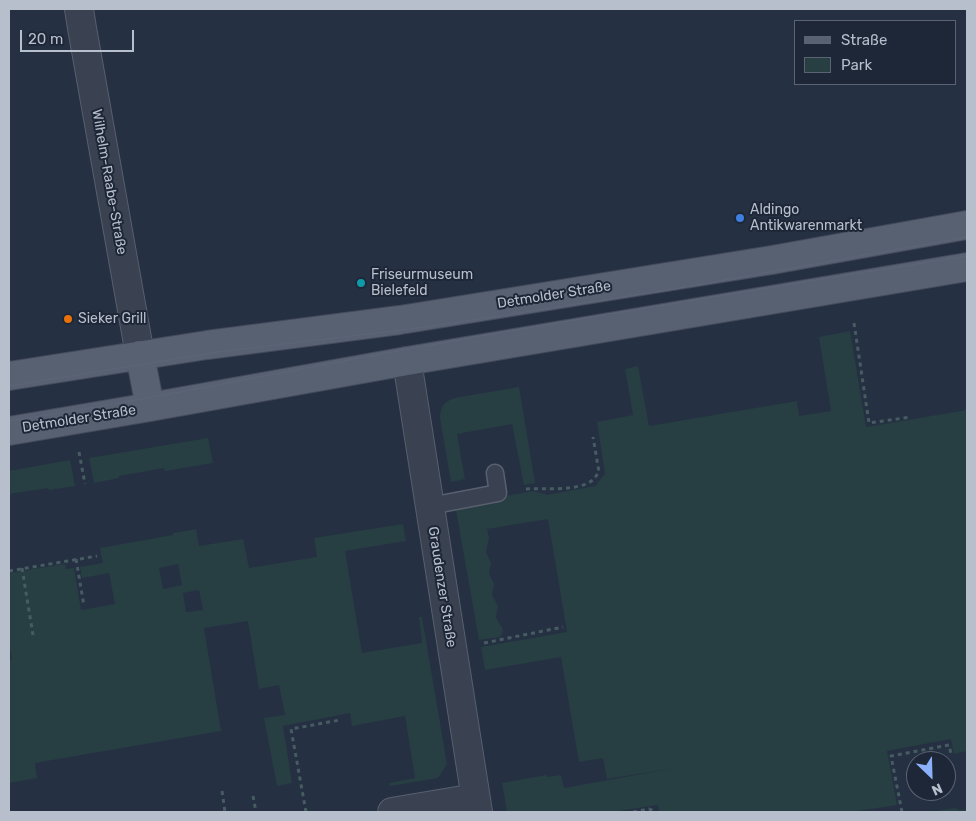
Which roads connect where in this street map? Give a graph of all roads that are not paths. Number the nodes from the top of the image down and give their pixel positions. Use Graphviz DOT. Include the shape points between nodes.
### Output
graph roads {
  1 [pos="79,9"];
  2 [pos="967,225"];
  3 [pos="967,267"];
  4 [pos="140,355"];
  5 [pos="408,362"];
  6 [pos="9,376"];
  7 [pos="150,407"];
  8 [pos="9,430"];
  9 [pos="495,473"];
  10 [pos="430,506"];
  11 [pos="476,805"];
  12 [pos="392,812"];
  1 -- 4 [label="street, Wilhelm-Raabe-Straße"];
  2 -- 4 [label="main road, Detmolder Straße" via="762,262 400,320"];
  3 -- 5 [label="main road, Detmolder Straße"];
  4 -- 6 [label="main road, Detmolder Straße"];
  4 -- 7 [label="main road, Detmolder Straße"];
  5 -- 7 [label="main road, Detmolder Straße"];
  5 -- 10 [label="street, Graudenzer Straße"];
  7 -- 8 [label="main road, Detmolder Straße"];
  9 -- 10 [label="lane" via="498,492"];
  10 -- 11 [label="street, Graudenzer Straße"];
  11 -- 12 [label="street"];
}
